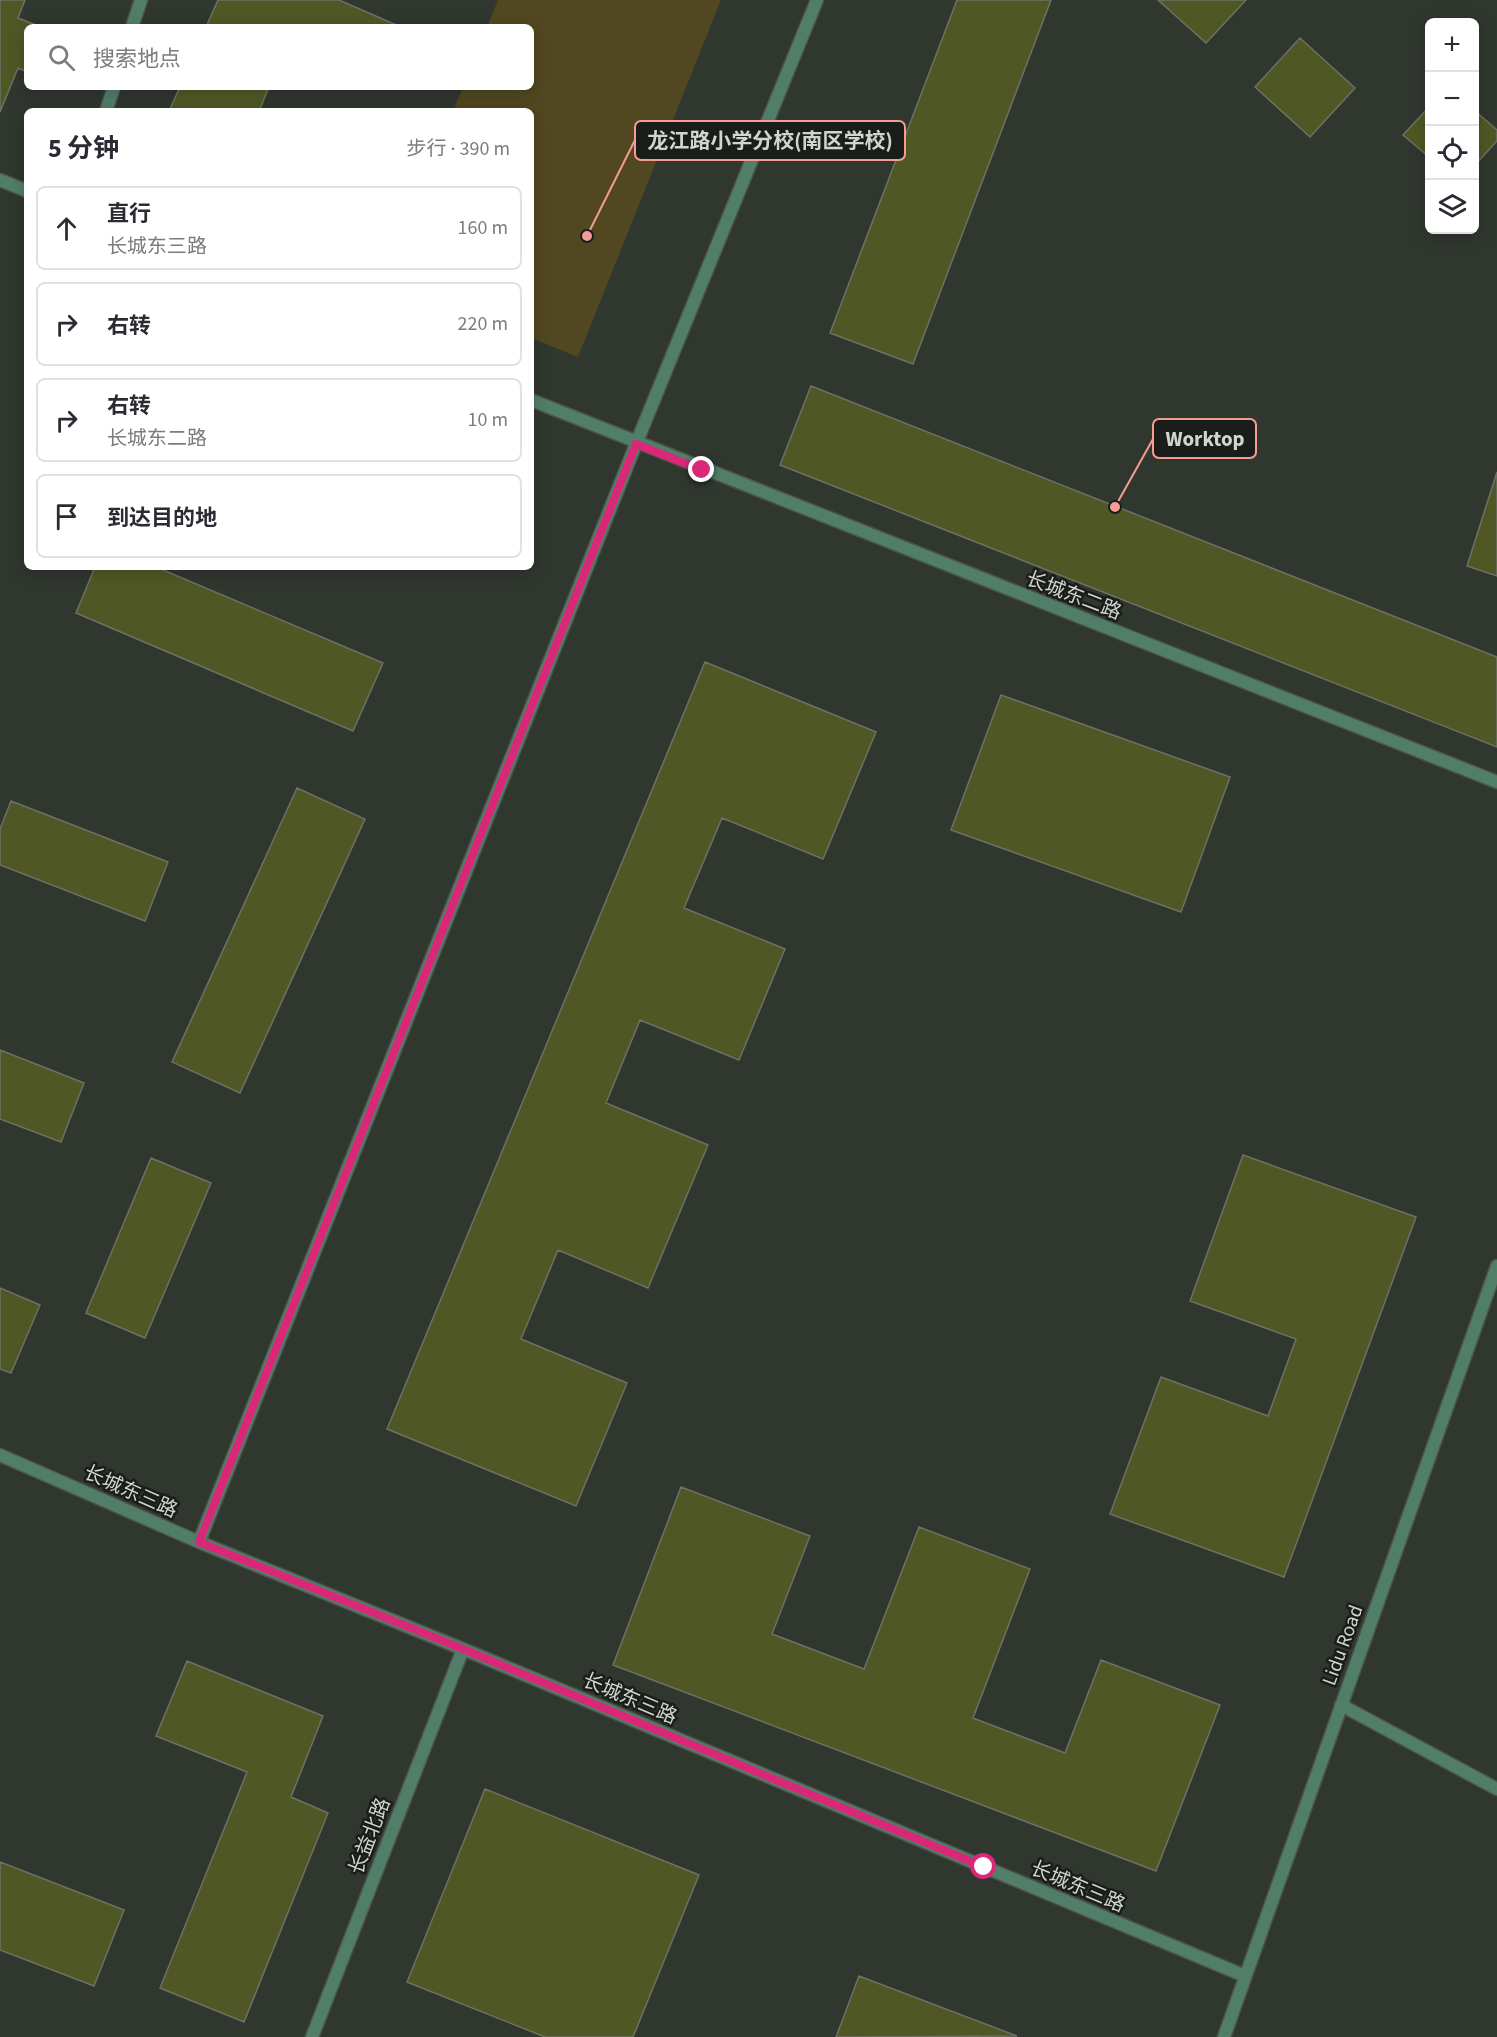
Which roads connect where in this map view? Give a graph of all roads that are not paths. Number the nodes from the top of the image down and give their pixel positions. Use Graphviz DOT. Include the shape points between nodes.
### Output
graph roads {
  1 [pos="141,0"];
  2 [pos="818,0"];
  3 [pos="133,24"];
  4 [pos="113,90"];
  5 [pos="107,108"];
  6 [pos="0,180"];
  7 [pos="24,190"];
  8 [pos="534,401"];
  9 [pos="636,444"];
  10 [pos="1497,782"];
  11 [pos="1497,1266"];
  12 [pos="0,1455"];
  13 [pos="199,1542"];
  14 [pos="463,1649"];
  15 [pos="1341,1705"];
  16 [pos="1497,1789"];
  17 [pos="1245,1977"];
  18 [pos="312,2037"];
  19 [pos="1224,2037"];
  1 -- 3 [label="street"];
  2 -- 9 [label="street"];
  4 -- 5 [label="street"];
  6 -- 7 [label="street"];
  8 -- 9 [label="street, 长城东二路"];
  9 -- 10 [label="street, 长城东二路"];
  9 -- 13 [label="street"];
  11 -- 15 [label="street, Lidu Road"];
  12 -- 13 [label="street, 长城东三路"];
  13 -- 14 [label="street, 长城东三路"];
  14 -- 17 [label="street, 长城东三路"];
  14 -- 18 [label="street, 长益北路"];
  15 -- 16 [label="street"];
  15 -- 17 [label="street, Lidu Road"];
  17 -- 19 [label="street, Lidu Road"];
}
